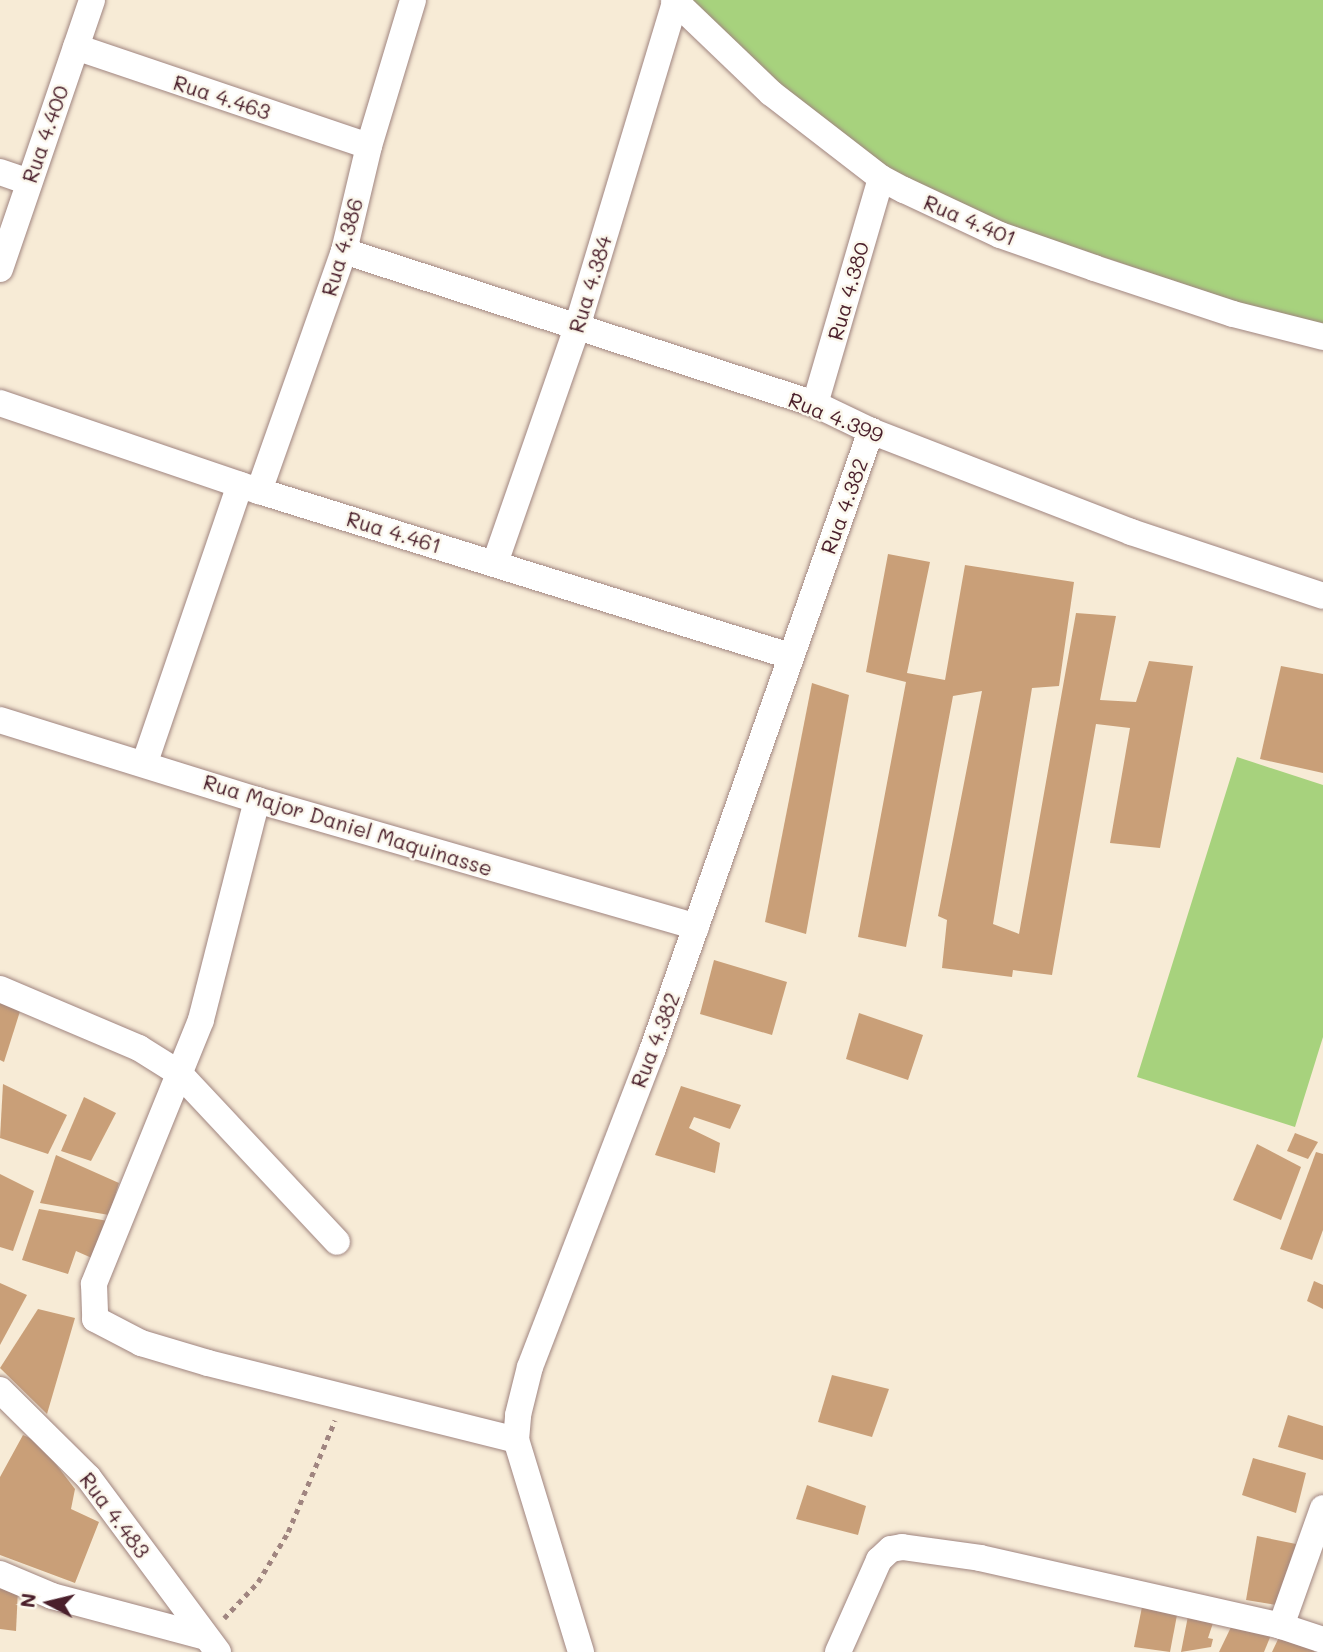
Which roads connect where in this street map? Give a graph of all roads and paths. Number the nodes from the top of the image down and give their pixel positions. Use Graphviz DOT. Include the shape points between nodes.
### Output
graph roads {
  1 [pos="92,0"];
  2 [pos="413,0"];
  3 [pos="675,1"];
  4 [pos="76,47"];
  5 [pos="369,146"];
  6 [pos="0,172"];
  7 [pos="881,178"];
  8 [pos="29,182"];
  9 [pos="344,251"];
  10 [pos="0,269"];
  11 [pos="577,327"];
  12 [pos="1323,337"];
  13 [pos="0,403"];
  14 [pos="815,404"];
  15 [pos="871,431"];
  16 [pos="249,488"];
  17 [pos="495,563"];
  18 [pos="1323,596"];
  19 [pos="790,656"];
  20 [pos="0,720"];
  21 [pos="145,762"];
  22 [pos="257,800"];
  23 [pos="696,927"];
  24 [pos="0,989"];
  25 [pos="179,1073"];
  26 [pos="337,1242"];
  27 [pos="0,1390"];
  28 [pos="345,1397"];
  29 [pos="516,1440"];
  30 [pos="1323,1508"];
  31 [pos="0,1574"];
  32 [pos="1281,1626"];
  33 [pos="1323,1640"];
  34 [pos="212,1645"];
  35 [pos="581,1652"];
  36 [pos="839,1652"];
  1 -- 4 [label="street, Rua 4.400"];
  2 -- 5 [label="street, Rua 4.386"];
  3 -- 7 [label="street, Rua 4.401" via="771,93"];
  3 -- 11 [label="street, Rua 4.384"];
  4 -- 5 [label="street, Rua 4.463"];
  4 -- 8 [label="street, Rua 4.400"];
  5 -- 9 [label="street, Rua 4.386"];
  6 -- 8 [label="street"];
  7 -- 12 [label="street, Rua 4.401" via="1011,239 1221,310"];
  7 -- 14 [label="street, Rua 4.380"];
  8 -- 10 [label="street, Rua 4.400"];
  9 -- 11 [label="street, Rua 4.399"];
  9 -- 16 [label="street, Rua 4.386"];
  11 -- 14 [label="street, Rua 4.399"];
  11 -- 17 [label="street, Rua 4.384"];
  13 -- 16 [label="street, Rua 4.461"];
  14 -- 15 [label="street, Rua 4.399"];
  15 -- 18 [label="street, Rua 4.399" via="1130,532"];
  15 -- 19 [label="street, Rua 4.382"];
  16 -- 17 [label="street, Rua 4.461"];
  16 -- 21 [label="street, Rua 4.386"];
  17 -- 19 [label="street, Rua 4.461"];
  19 -- 23 [label="street, Rua 4.382"];
  20 -- 21 [label="street, Rua Major Daniel Maquinasse"];
  21 -- 22 [label="street, Rua Major Daniel Maquinasse"];
  22 -- 23 [label="street, Rua Major Daniel Maquinasse"];
  22 -- 25 [label="street" via="201,1020"];
  23 -- 29 [label="street, Rua 4.382" via="530,1367"];
  24 -- 25 [label="street" via="139,1048"];
  25 -- 26 [label="street"];
  25 -- 28 [label="street" via="94,1284 95,1319 141,1343"];
  27 -- 34 [label="street, Rua 4.483" via="88,1477"];
  28 -- 29 [label="street"];
  28 -- 34 [label="path" via="288,1532"];
  29 -- 35 [label="street, Rua 4.382"];
  30 -- 32 [label="street"];
  31 -- 34 [label="street" via="52,1596"];
  32 -- 33 [label="street"];
  32 -- 36 [label="street" via="980,1558 902,1546 878,1560"];
}
